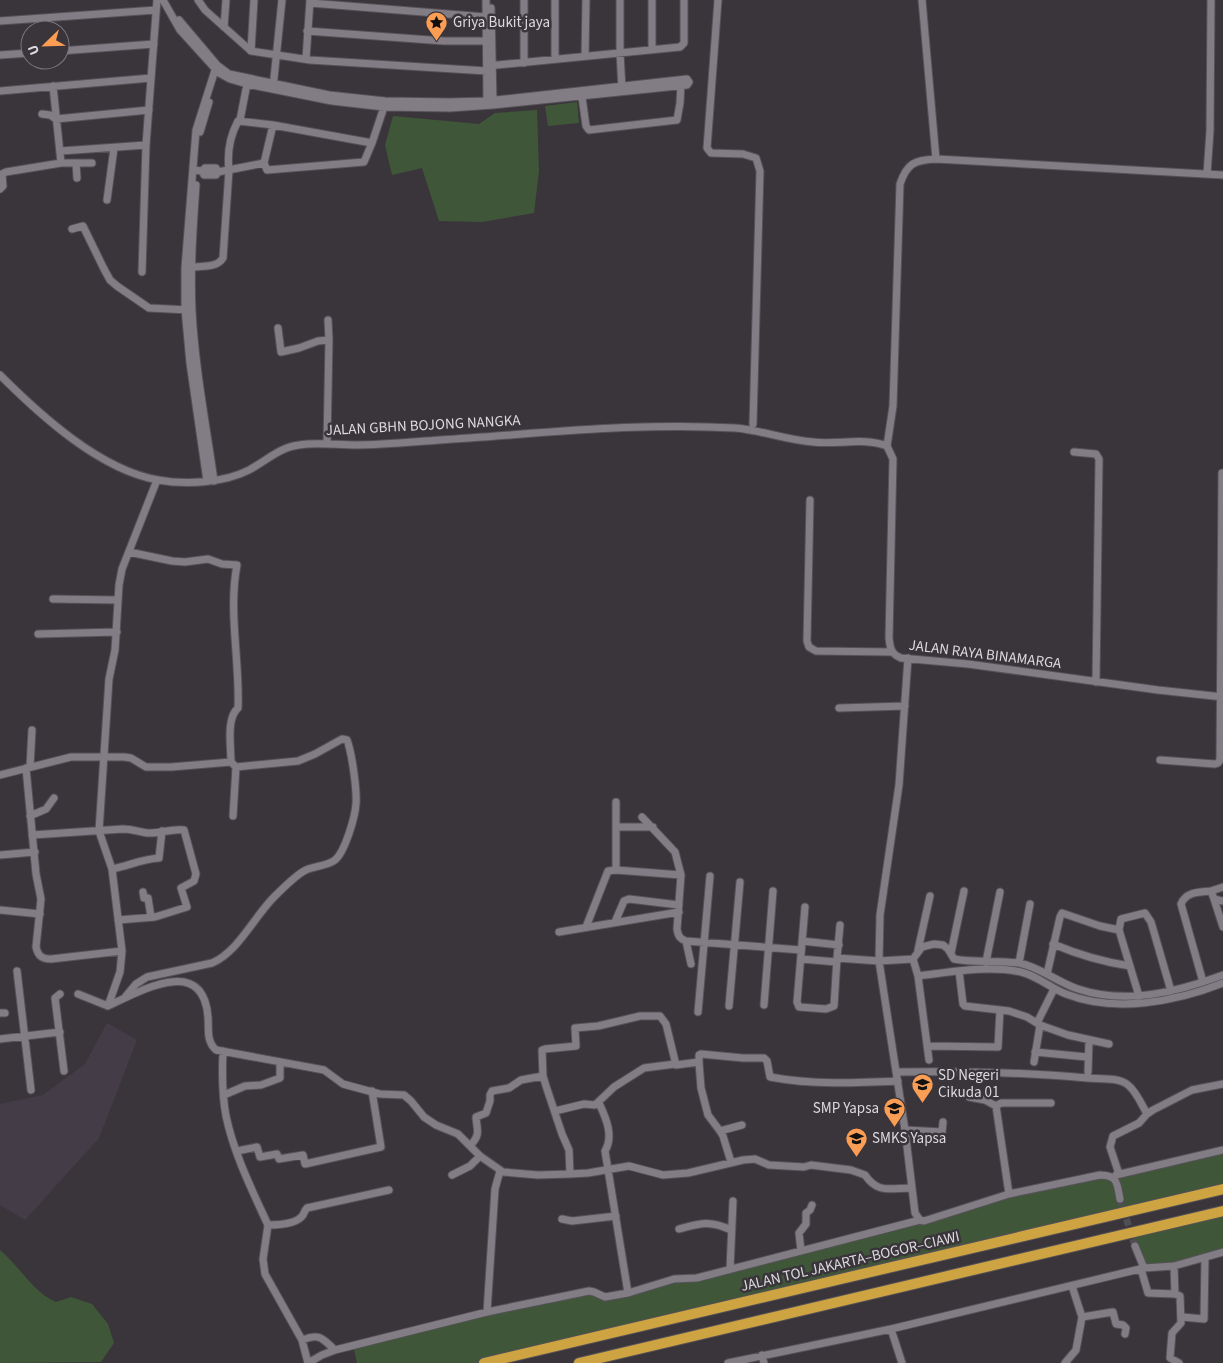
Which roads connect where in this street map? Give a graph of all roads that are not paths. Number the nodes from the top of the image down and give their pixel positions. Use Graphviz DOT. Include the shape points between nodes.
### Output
graph roads {
  1 [pos="157,0"];
  2 [pos="163,0"];
  3 [pos="168,0"];
  4 [pos="198,0"];
  5 [pos="226,0"];
  6 [pos="254,0"];
  7 [pos="282,0"];
  8 [pos="486,0"];
  9 [pos="491,0"];
  10 [pos="524,0"];
  11 [pos="555,0"];
  12 [pos="586,0"];
  13 [pos="620,0"];
  14 [pos="652,0"];
  15 [pos="684,0"];
  16 [pos="718,0"];
  17 [pos="922,0"];
  18 [pos="1211,0"];
  19 [pos="310,2"];
  20 [pos="156,10"];
  21 [pos="486,17"];
  22 [pos="0,21"];
  23 [pos="224,27"];
  24 [pos="307,31"];
  25 [pos="489,42"];
  26 [pos="154,44"];
  27 [pos="652,49"];
  28 [pos="70,50"];
  29 [pos="251,51"];
  30 [pos="620,52"];
  31 [pos="20,54"];
  32 [pos="0,55"];
  33 [pos="277,56"];
  34 [pos="586,56"];
  35 [pos="306,59"];
  36 [pos="555,59"];
  37 [pos="524,63"];
  38 [pos="488,67"];
  39 [pos="218,70"];
  40 [pos="151,78"];
  41 [pos="247,84"];
  42 [pos="53,86"];
  43 [pos="273,86"];
  44 [pos="622,89"];
  45 [pos="0,90"];
  46 [pos="582,97"];
  47 [pos="490,103"];
  48 [pos="385,104"];
  49 [pos="149,110"];
  50 [pos="42,114"];
  51 [pos="56,119"];
  52 [pos="240,120"];
  53 [pos="273,125"];
  54 [pos="372,143"];
  55 [pos="146,145"];
  56 [pos="114,148"];
  57 [pos="61,151"];
  58 [pos="936,159"];
  59 [pos="61,163"];
  60 [pos="76,163"];
  61 [pos="92,163"];
  62 [pos="264,163"];
  63 [pos="229,170"];
  64 [pos="197,171"];
  65 [pos="1207,174"];
  66 [pos="1223,175"];
  67 [pos="77,178"];
  68 [pos="0,189"];
  69 [pos="107,200"];
  70 [pos="72,229"];
  71 [pos="191,267"];
  72 [pos="142,272"];
  73 [pos="188,310"];
  74 [pos="328,320"];
  75 [pos="278,328"];
  76 [pos="329,340"];
  77 [pos="0,375"];
  78 [pos="753,424"];
  79 [pos="327,444"];
  80 [pos="887,446"];
  81 [pos="1074,452"];
  82 [pos="1222,473"];
  83 [pos="156,480"];
  84 [pos="210,481"];
  85 [pos="810,500"];
  86 [pos="129,552"];
  87 [pos="53,599"];
  88 [pos="118,600"];
  89 [pos="117,632"];
  90 [pos="38,634"];
  91 [pos="892,652"];
  92 [pos="908,658"];
  93 [pos="1096,682"];
  94 [pos="1222,697"];
  95 [pos="904,706"];
  96 [pos="839,708"];
  97 [pos="32,730"];
  98 [pos="103,756"];
  99 [pos="1160,760"];
  100 [pos="234,764"];
  101 [pos="28,768"];
  102 [pos="0,775"];
  103 [pos="54,798"];
  104 [pos="616,802"];
  105 [pos="30,816"];
  106 [pos="233,816"];
  107 [pos="642,817"];
  108 [pos="616,827"];
  109 [pos="653,827"];
  110 [pos="100,830"];
  111 [pos="162,831"];
  112 [pos="32,835"];
  113 [pos="34,852"];
  114 [pos="0,855"];
  115 [pos="112,869"];
  116 [pos="616,870"];
  117 [pos="681,875"];
  118 [pos="710,876"];
  119 [pos="740,882"];
  120 [pos="1223,888"];
  121 [pos="1210,890"];
  122 [pos="773,891"];
  123 [pos="964,891"];
  124 [pos="143,892"];
  125 [pos="1000,892"];
  126 [pos="930,896"];
  127 [pos="1214,899"];
  128 [pos="1223,901"];
  129 [pos="1030,904"];
  130 [pos="805,907"];
  131 [pos="679,908"];
  132 [pos="0,910"];
  133 [pos="40,914"];
  134 [pos="151,917"];
  135 [pos="118,920"];
  136 [pos="615,922"];
  137 [pos="840,925"];
  138 [pos="586,927"];
  139 [pos="1223,927"];
  140 [pos="1119,930"];
  141 [pos="560,932"];
  142 [pos="686,941"];
  143 [pos="705,941"];
  144 [pos="802,942"];
  145 [pos="735,944"];
  146 [pos="1053,944"];
  147 [pos="768,946"];
  148 [pos="838,946"];
  149 [pos="122,950"];
  150 [pos="801,950"];
  151 [pos="918,950"];
  152 [pos="951,953"];
  153 [pos="914,959"];
  154 [pos="801,960"];
  155 [pos="837,960"];
  156 [pos="879,961"];
  157 [pos="986,962"];
  158 [pos="1019,963"];
  159 [pos="691,964"];
  160 [pos="1130,966"];
  161 [pos="17,971"];
  162 [pos="959,972"];
  163 [pos="1047,974"];
  164 [pos="1223,974"];
  165 [pos="918,976"];
  166 [pos="1203,982"];
  167 [pos="1223,983"];
  168 [pos="1054,989"];
  169 [pos="1171,991"];
  170 [pos="60,994"];
  171 [pos="78,994"];
  172 [pos="1139,996"];
  173 [pos="124,998"];
  174 [pos="764,1005"];
  175 [pos="108,1006"];
  176 [pos="729,1006"];
  177 [pos="1000,1010"];
  178 [pos="698,1012"];
  179 [pos="1038,1024"];
  180 [pos="60,1032"];
  181 [pos="25,1036"];
  182 [pos="0,1039"];
  183 [pos="1089,1040"];
  184 [pos="1109,1044"];
  185 [pos="928,1046"];
  186 [pos="222,1051"];
  187 [pos="1036,1052"];
  188 [pos="1087,1057"];
  189 [pos="929,1060"];
  190 [pos="280,1062"];
  191 [pos="699,1062"];
  192 [pos="1034,1062"];
  193 [pos="675,1064"];
  194 [pos="64,1071"];
  195 [pos="896,1072"];
  196 [pos="1088,1072"];
  197 [pos="543,1076"];
  198 [pos="898,1081"];
  199 [pos="1223,1084"];
  200 [pos="31,1090"];
  201 [pos="372,1091"];
  202 [pos="224,1095"];
  203 [pos="969,1097"];
  204 [pos="599,1103"];
  205 [pos="1051,1103"];
  206 [pos="996,1106"];
  207 [pos="555,1111"];
  208 [pos="1147,1114"];
  209 [pos="943,1122"];
  210 [pos="742,1125"];
  211 [pos="906,1130"];
  212 [pos="720,1131"];
  213 [pos="470,1146"];
  214 [pos="1223,1150"];
  215 [pos="237,1151"];
  216 [pos="480,1156"];
  217 [pos="731,1162"];
  218 [pos="609,1169"];
  219 [pos="500,1170"];
  220 [pos="570,1174"];
  221 [pos="1119,1174"];
  222 [pos="452,1175"];
  223 [pos="1110,1176"];
  224 [pos="911,1188"];
  225 [pos="1223,1189"];
  226 [pos="389,1190"];
  227 [pos="1009,1194"];
  228 [pos="1120,1199"];
  229 [pos="733,1201"];
  230 [pos="812,1205"];
  231 [pos="1223,1211"];
  232 [pos="616,1216"];
  233 [pos="562,1219"];
  234 [pos="920,1220"];
  235 [pos="268,1225"];
  236 [pos="679,1229"];
  237 [pos="731,1230"];
  238 [pos="1135,1246"];
  239 [pos="802,1251"];
  240 [pos="1223,1252"];
  241 [pos="1205,1258"];
  242 [pos="1174,1266"];
  243 [pos="730,1269"];
  244 [pos="1142,1269"];
  245 [pos="1072,1286"];
  246 [pos="628,1293"];
  247 [pos="1175,1294"];
  248 [pos="487,1312"];
  249 [pos="1082,1317"];
  250 [pos="1182,1317"];
  251 [pos="890,1329"];
  252 [pos="1125,1334"];
  253 [pos="302,1340"];
  254 [pos="335,1350"];
  255 [pos="762,1355"];
  256 [pos="308,1363"];
  257 [pos="484,1363"];
  258 [pos="579,1363"];
  259 [pos="728,1363"];
  260 [pos="764,1363"];
  261 [pos="902,1363"];
  262 [pos="1065,1363"];
  263 [pos="1180,1363"];
  1 -- 20 [label="street"];
  2 -- 39 [label="street" via="180,30"];
  3 -- 39 [label="street" via="184,27"];
  4 -- 23 [label="street"];
  5 -- 23 [label="street"];
  6 -- 29 [label="street"];
  7 -- 33 [label="street"];
  8 -- 21 [label="street"];
  9 -- 25 [label="street"];
  10 -- 37 [label="street"];
  11 -- 36 [label="street"];
  12 -- 34 [label="street"];
  13 -- 30 [label="street"];
  14 -- 27 [label="street"];
  15 -- 27 [label="street" via="683,45"];
  16 -- 78 [label="street" via="707,148 711,153 743,154 756,158 760,171"];
  17 -- 58 [label="street"];
  18 -- 65 [label="street"];
  19 -- 21 [label="street"];
  19 -- 24 [label="street"];
  20 -- 22 [label="street"];
  20 -- 26 [label="street"];
  21 -- 25 [label="street"];
  23 -- 29 [label="street"];
  24 -- 25 [label="street"];
  24 -- 35 [label="street"];
  25 -- 38 [label="street"];
  26 -- 28 [label="street"];
  26 -- 40 [label="street"];
  27 -- 30 [label="street"];
  29 -- 33 [label="street"];
  30 -- 34 [label="street"];
  30 -- 44 [label="street"];
  31 -- 32 [label="street"];
  33 -- 35 [label="street"];
  33 -- 43 [label="street"];
  34 -- 36 [label="street"];
  35 -- 38 [label="street"];
  36 -- 37 [label="street"];
  37 -- 38 [label="street"];
  38 -- 47 [label="street"];
  39 -- 41 [label="street" via="230,79"];
  39 -- 43 [label="street"];
  39 -- 64 [label="street" via="196,130"];
  40 -- 42 [label="street"];
  40 -- 49 [label="street"];
  41 -- 43 [label="street"];
  41 -- 52 [label="street"];
  42 -- 45 [label="street"];
  42 -- 51 [label="street"];
  43 -- 48 [label="street" via="332,101"];
  44 -- 46 [label="street"];
  44 -- 46 [label="street" via="681,83 677,120 589,130"];
  44 -- 47 [label="street"];
  46 -- 47 [label="street"];
  47 -- 48 [label="street" via="450,108"];
  48 -- 54 [label="street"];
  49 -- 51 [label="street"];
  49 -- 55 [label="street"];
  50 -- 51 [label="street"];
  51 -- 57 [label="street"];
  52 -- 53 [label="street"];
  52 -- 63 [label="street" via="230,145"];
  53 -- 54 [label="street"];
  53 -- 62 [label="street"];
  54 -- 62 [label="street" via="364,162 266,170"];
  55 -- 56 [label="street"];
  55 -- 72 [label="street"];
  56 -- 57 [label="street"];
  56 -- 69 [label="street"];
  57 -- 59 [label="street"];
  58 -- 65 [label="street, JALAN RAYA BINAMARGA"];
  58 -- 80 [label="street, JALAN RAYA BINAMARGA" via="912,164 904,171 900,184 893,406"];
  59 -- 60 [label="street"];
  59 -- 68 [label="street" via="4,172"];
  60 -- 61 [label="street"];
  60 -- 67 [label="street"];
  62 -- 63 [label="street"];
  63 -- 64 [label="street" via="218,172 216,168 204,168"];
  63 -- 71 [label="street" via="223,258 219,264"];
  64 -- 71 [label="street"];
  64 -- 73 [label="street" via="185,268"];
  65 -- 66 [label="street, JALAN RAYA BINAMARGA"];
  70 -- 73 [label="street" via="83,226 110,280 144,306"];
  71 -- 73 [label="street"];
  73 -- 84 [label="street" via="190,362"];
  74 -- 76 [label="street"];
  75 -- 76 [label="street" via="281,352"];
  76 -- 79 [label="street"];
  77 -- 83 [label="street, JALAN GBHN BOJONG NANGKA" via="30,404 99,457 127,471"];
  79 -- 80 [label="street, JALAN GBHN BOJONG NANGKA" via="378,444 636,427 735,428 814,442 872,442"];
  79 -- 84 [label="street, JALAN GBHN BOJONG NANGKA" via="292,446 236,476"];
  80 -- 91 [label="street, JALAN RAYA BINAMARGA" via="892,459 889,638"];
  81 -- 93 [label="street" via="1096,454 1099,459"];
  82 -- 94 [label="street"];
  83 -- 84 [label="street, JALAN GBHN BOJONG NANGKA"];
  83 -- 86 [label="street"];
  85 -- 91 [label="street" via="809,647 816,652"];
  86 -- 88 [label="street" via="122,569"];
  86 -- 100 [label="street" via="172,561 208,559 237,565 234,614 239,689 238,708 230,721"];
  87 -- 88 [label="street"];
  88 -- 89 [label="street"];
  89 -- 90 [label="street"];
  89 -- 98 [label="street" via="108,679"];
  91 -- 92 [label="street, JALAN RAYA BINAMARGA"];
  92 -- 93 [label="street, JALAN RAYA BINAMARGA"];
  92 -- 95 [label="street"];
  93 -- 94 [label="street, JALAN RAYA BINAMARGA"];
  94 -- 99 [label="street" via="1219,762"];
  95 -- 96 [label="street"];
  95 -- 156 [label="street" via="899,785 880,915"];
  97 -- 101 [label="street"];
  98 -- 100 [label="street" via="128,757 146,767"];
  98 -- 101 [label="street" via="71,757"];
  98 -- 110 [label="street"];
  100 -- 106 [label="street"];
  100 -- 173 [label="street" via="298,761 342,739 347,740 356,805 339,857 295,877 258,914 228,954 212,963 147,977"];
  101 -- 102 [label="street"];
  101 -- 105 [label="street"];
  103 -- 105 [label="street" via="46,809"];
  104 -- 108 [label="street"];
  105 -- 112 [label="street"];
  107 -- 109 [label="street"];
  108 -- 109 [label="street"];
  108 -- 116 [label="street"];
  109 -- 117 [label="street" via="675,852"];
  110 -- 111 [label="street"];
  110 -- 112 [label="street"];
  110 -- 115 [label="street"];
  111 -- 115 [label="street" via="159,858"];
  111 -- 134 [label="street" via="184,830 196,874 194,881 182,888 187,907"];
  112 -- 113 [label="street"];
  113 -- 114 [label="street"];
  113 -- 133 [label="street"];
  115 -- 135 [label="street"];
  116 -- 117 [label="street"];
  116 -- 138 [label="street" via="606,874"];
  117 -- 131 [label="street"];
  118 -- 143 [label="street"];
  119 -- 145 [label="street"];
  120 -- 121 [label="street"];
  121 -- 127 [label="street"];
  121 -- 166 [label="street" via="1188,895 1181,904"];
  122 -- 147 [label="street"];
  123 -- 152 [label="street"];
  124 -- 134 [label="street" via="144,898 148,898"];
  125 -- 157 [label="street"];
  126 -- 151 [label="street"];
  127 -- 128 [label="street"];
  127 -- 139 [label="street"];
  129 -- 158 [label="street"];
  130 -- 144 [label="street"];
  131 -- 136 [label="street"];
  131 -- 136 [label="street" via="628,899"];
  131 -- 142 [label="street" via="678,934"];
  132 -- 133 [label="street"];
  133 -- 149 [label="street" via="36,947 37,953 45,959"];
  134 -- 135 [label="street"];
  135 -- 149 [label="street"];
  136 -- 138 [label="street"];
  137 -- 148 [label="street"];
  138 -- 141 [label="street"];
  140 -- 146 [label="street" via="1064,912"];
  140 -- 160 [label="street"];
  140 -- 169 [label="street" via="1120,918 1140,913 1148,916"];
  142 -- 143 [label="street"];
  142 -- 159 [label="street"];
  143 -- 145 [label="street"];
  143 -- 178 [label="street"];
  144 -- 148 [label="street"];
  144 -- 150 [label="street"];
  145 -- 147 [label="street"];
  145 -- 176 [label="street"];
  146 -- 160 [label="street" via="1081,956"];
  146 -- 163 [label="street"];
  147 -- 150 [label="street"];
  147 -- 174 [label="street"];
  148 -- 155 [label="street"];
  149 -- 175 [label="street" via="120,972"];
  150 -- 154 [label="street"];
  151 -- 152 [label="street" via="934,944 943,945"];
  151 -- 153 [label="street"];
  152 -- 157 [label="street" via="954,959"];
  153 -- 156 [label="street"];
  153 -- 165 [label="street"];
  154 -- 155 [label="street"];
  154 -- 155 [label="street" via="797,1004 801,1008 826,1009 834,1006"];
  155 -- 156 [label="street"];
  156 -- 195 [label="street"];
  157 -- 158 [label="street"];
  158 -- 163 [label="street"];
  160 -- 172 [label="street"];
  161 -- 181 [label="street"];
  162 -- 165 [label="street"];
  162 -- 168 [label="street" via="1020,972"];
  162 -- 177 [label="street" via="965,1006"];
  163 -- 172 [label="street" via="1078,989 1106,996"];
  164 -- 166 [label="street"];
  165 -- 185 [label="street"];
  166 -- 169 [label="street"];
  167 -- 168 [label="street" via="1175,997 1116,1005 1092,1002"];
  168 -- 179 [label="street"];
  169 -- 172 [label="street"];
  170 -- 180 [label="street" via="55,998"];
  171 -- 175 [label="street"];
  173 -- 175 [label="street"];
  173 -- 186 [label="street" via="164,982 180,981 196,987 206,1002 210,1044"];
  177 -- 179 [label="street" via="1027,1017"];
  177 -- 185 [label="street" via="998,1047"];
  179 -- 183 [label="street"];
  179 -- 187 [label="street"];
  180 -- 181 [label="street"];
  180 -- 194 [label="street"];
  181 -- 182 [label="street"];
  181 -- 200 [label="street"];
  183 -- 184 [label="street"];
  183 -- 188 [label="street"];
  185 -- 189 [label="street"];
  186 -- 190 [label="street"];
  186 -- 202 [label="street"];
  187 -- 188 [label="street"];
  187 -- 192 [label="street"];
  188 -- 196 [label="street"];
  190 -- 201 [label="street" via="324,1070 343,1084"];
  190 -- 202 [label="street" via="280,1078 262,1086 245,1086"];
  191 -- 193 [label="street"];
  191 -- 198 [label="street" via="701,1054 764,1058 768,1061 770,1077 830,1083"];
  191 -- 212 [label="street" via="708,1115"];
  193 -- 197 [label="street" via="662,1018 640,1016 575,1028 576,1046 542,1050"];
  193 -- 204 [label="street" via="644,1068 614,1087"];
  195 -- 198 [label="street"];
  195 -- 208 [label="street" via="983,1071 1106,1079 1129,1085"];
  197 -- 207 [label="street"];
  197 -- 213 [label="street" via="492,1091 486,1113 476,1117 478,1137"];
  198 -- 211 [label="street"];
  199 -- 208 [label="street" via="1192,1090"];
  201 -- 213 [label="street" via="404,1095 424,1117 436,1126 458,1134"];
  201 -- 215 [label="street" via="381,1147 305,1164 302,1155 280,1160 276,1154 260,1157 257,1147"];
  202 -- 215 [label="street"];
  203 -- 206 [label="street"];
  204 -- 207 [label="street"];
  204 -- 218 [label="street" via="606,1117 609,1144 605,1151"];
  205 -- 206 [label="street" via="1001,1103"];
  206 -- 227 [label="street"];
  207 -- 220 [label="street" via="569,1150"];
  208 -- 221 [label="street" via="1139,1123 1111,1139 1110,1150"];
  209 -- 211 [label="street" via="942,1132"];
  210 -- 212 [label="street"];
  211 -- 224 [label="street"];
  212 -- 217 [label="street"];
  213 -- 216 [label="street"];
  214 -- 221 [label="street"];
  215 -- 235 [label="street"];
  216 -- 219 [label="street"];
  216 -- 222 [label="street" via="470,1166"];
  217 -- 218 [label="street" via="710,1169 663,1175 631,1166"];
  217 -- 224 [label="street" via="755,1159 769,1165 842,1168 864,1174 878,1188"];
  218 -- 220 [label="street"];
  218 -- 232 [label="street"];
  219 -- 220 [label="street" via="518,1174"];
  219 -- 248 [label="street" via="495,1189"];
  221 -- 223 [label="street"];
  223 -- 227 [label="street" via="1100,1175"];
  223 -- 228 [label="street" via="1116,1181"];
  224 -- 234 [label="street" via="914,1209"];
  225 -- 257 [label="highway, JALAN TOL JAKARTA–BOGOR–CIAWI"];
  226 -- 235 [label="street" via="307,1208 295,1220"];
  227 -- 234 [label="street"];
  229 -- 237 [label="street"];
  230 -- 239 [label="street" via="806,1213 806,1224 798,1233"];
  231 -- 258 [label="highway"];
  232 -- 233 [label="street" via="572,1221"];
  232 -- 246 [label="street"];
  234 -- 239 [label="street"];
  235 -- 253 [label="street" via="263,1259 265,1274"];
  236 -- 237 [label="street" via="702,1222"];
  237 -- 243 [label="street"];
  238 -- 244 [label="street"];
  239 -- 243 [label="street"];
  240 -- 241 [label="street"];
  241 -- 242 [label="street"];
  241 -- 250 [label="street" via="1204,1319"];
  242 -- 244 [label="street"];
  242 -- 247 [label="street"];
  243 -- 246 [label="street" via="697,1278 674,1279"];
  244 -- 245 [label="street"];
  244 -- 247 [label="street" via="1149,1294"];
  245 -- 249 [label="street"];
  245 -- 251 [label="street"];
  246 -- 248 [label="street" via="605,1297 589,1292"];
  247 -- 250 [label="street" via="1180,1296"];
  248 -- 254 [label="street"];
  249 -- 252 [label="street" via="1113,1312 1116,1324 1126,1328"];
  249 -- 262 [label="street" via="1076,1350"];
  250 -- 263 [label="street" via="1172,1333 1170,1357"];
  251 -- 255 [label="street"];
  251 -- 261 [label="street"];
  253 -- 254 [label="street" via="316,1336"];
  253 -- 256 [label="street"];
  254 -- 256 [label="street"];
  255 -- 259 [label="street"];
  255 -- 260 [label="street"];
}
